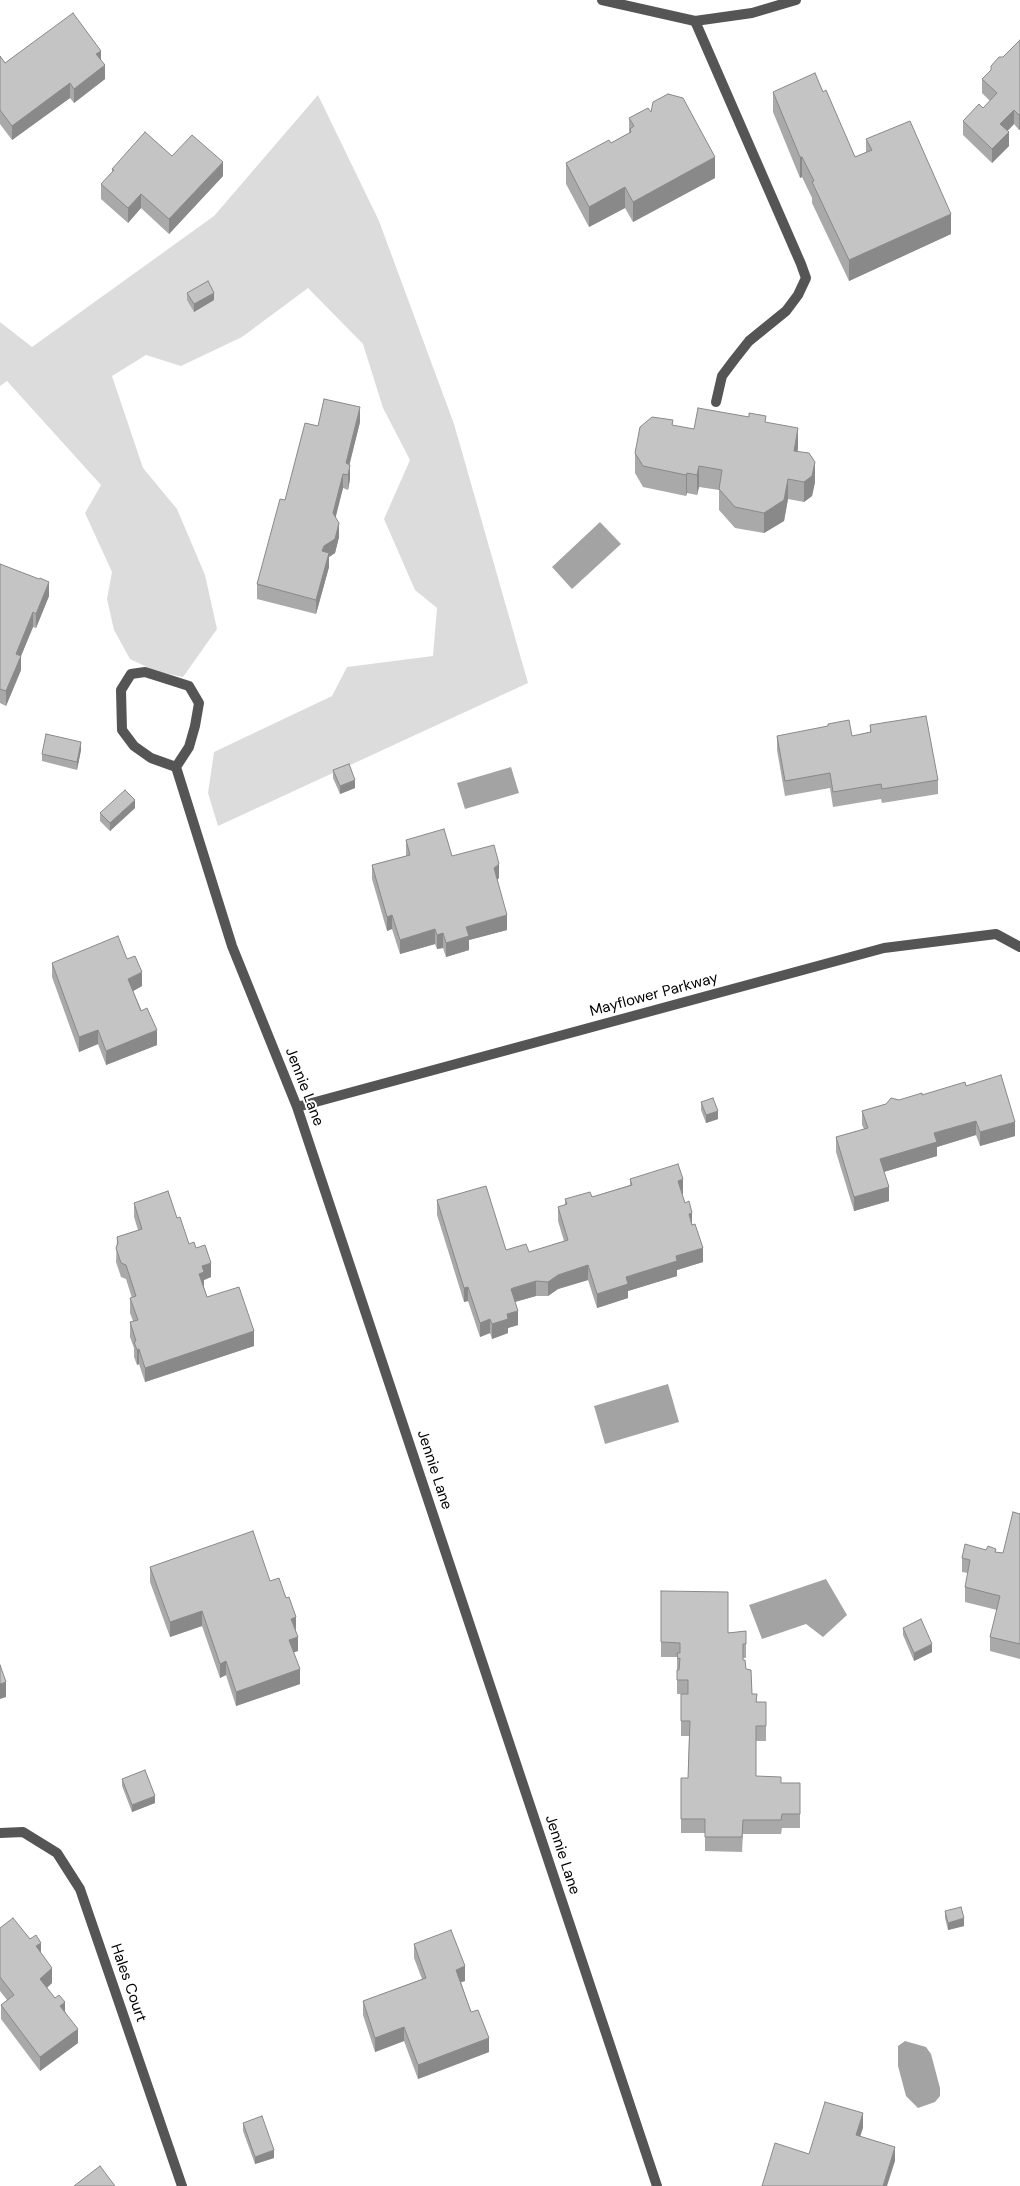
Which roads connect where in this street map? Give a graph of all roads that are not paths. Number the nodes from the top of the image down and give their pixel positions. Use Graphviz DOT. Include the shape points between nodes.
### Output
graph roads {
  1 [pos="602,0"];
  2 [pos="796,0"];
  3 [pos="695,21"];
  4 [pos="716,402"];
  5 [pos="176,767"];
  6 [pos="1020,947"];
  7 [pos="296,1107"];
  8 [pos="0,1833"];
  9 [pos="182,2186"];
  10 [pos="657,2186"];
  1 -- 3 [label="street"];
  2 -- 3 [label="street" via="752,13"];
  3 -- 4 [label="street" via="806,278 786,311 749,341 722,376"];
  5 -- 5 [label="street" via="151,758 134,746 122,730 120,690 131,674 145,672 189,686 198,703 189,747"];
  5 -- 7 [label="street, Jennie Lane" via="232,946"];
  6 -- 7 [label="street, Mayflower Parkway" via="996,934 884,948"];
  7 -- 10 [label="street, Jennie Lane"];
  8 -- 9 [label="street, Hales Court" via="23,1832 57,1853 80,1889"];
}
